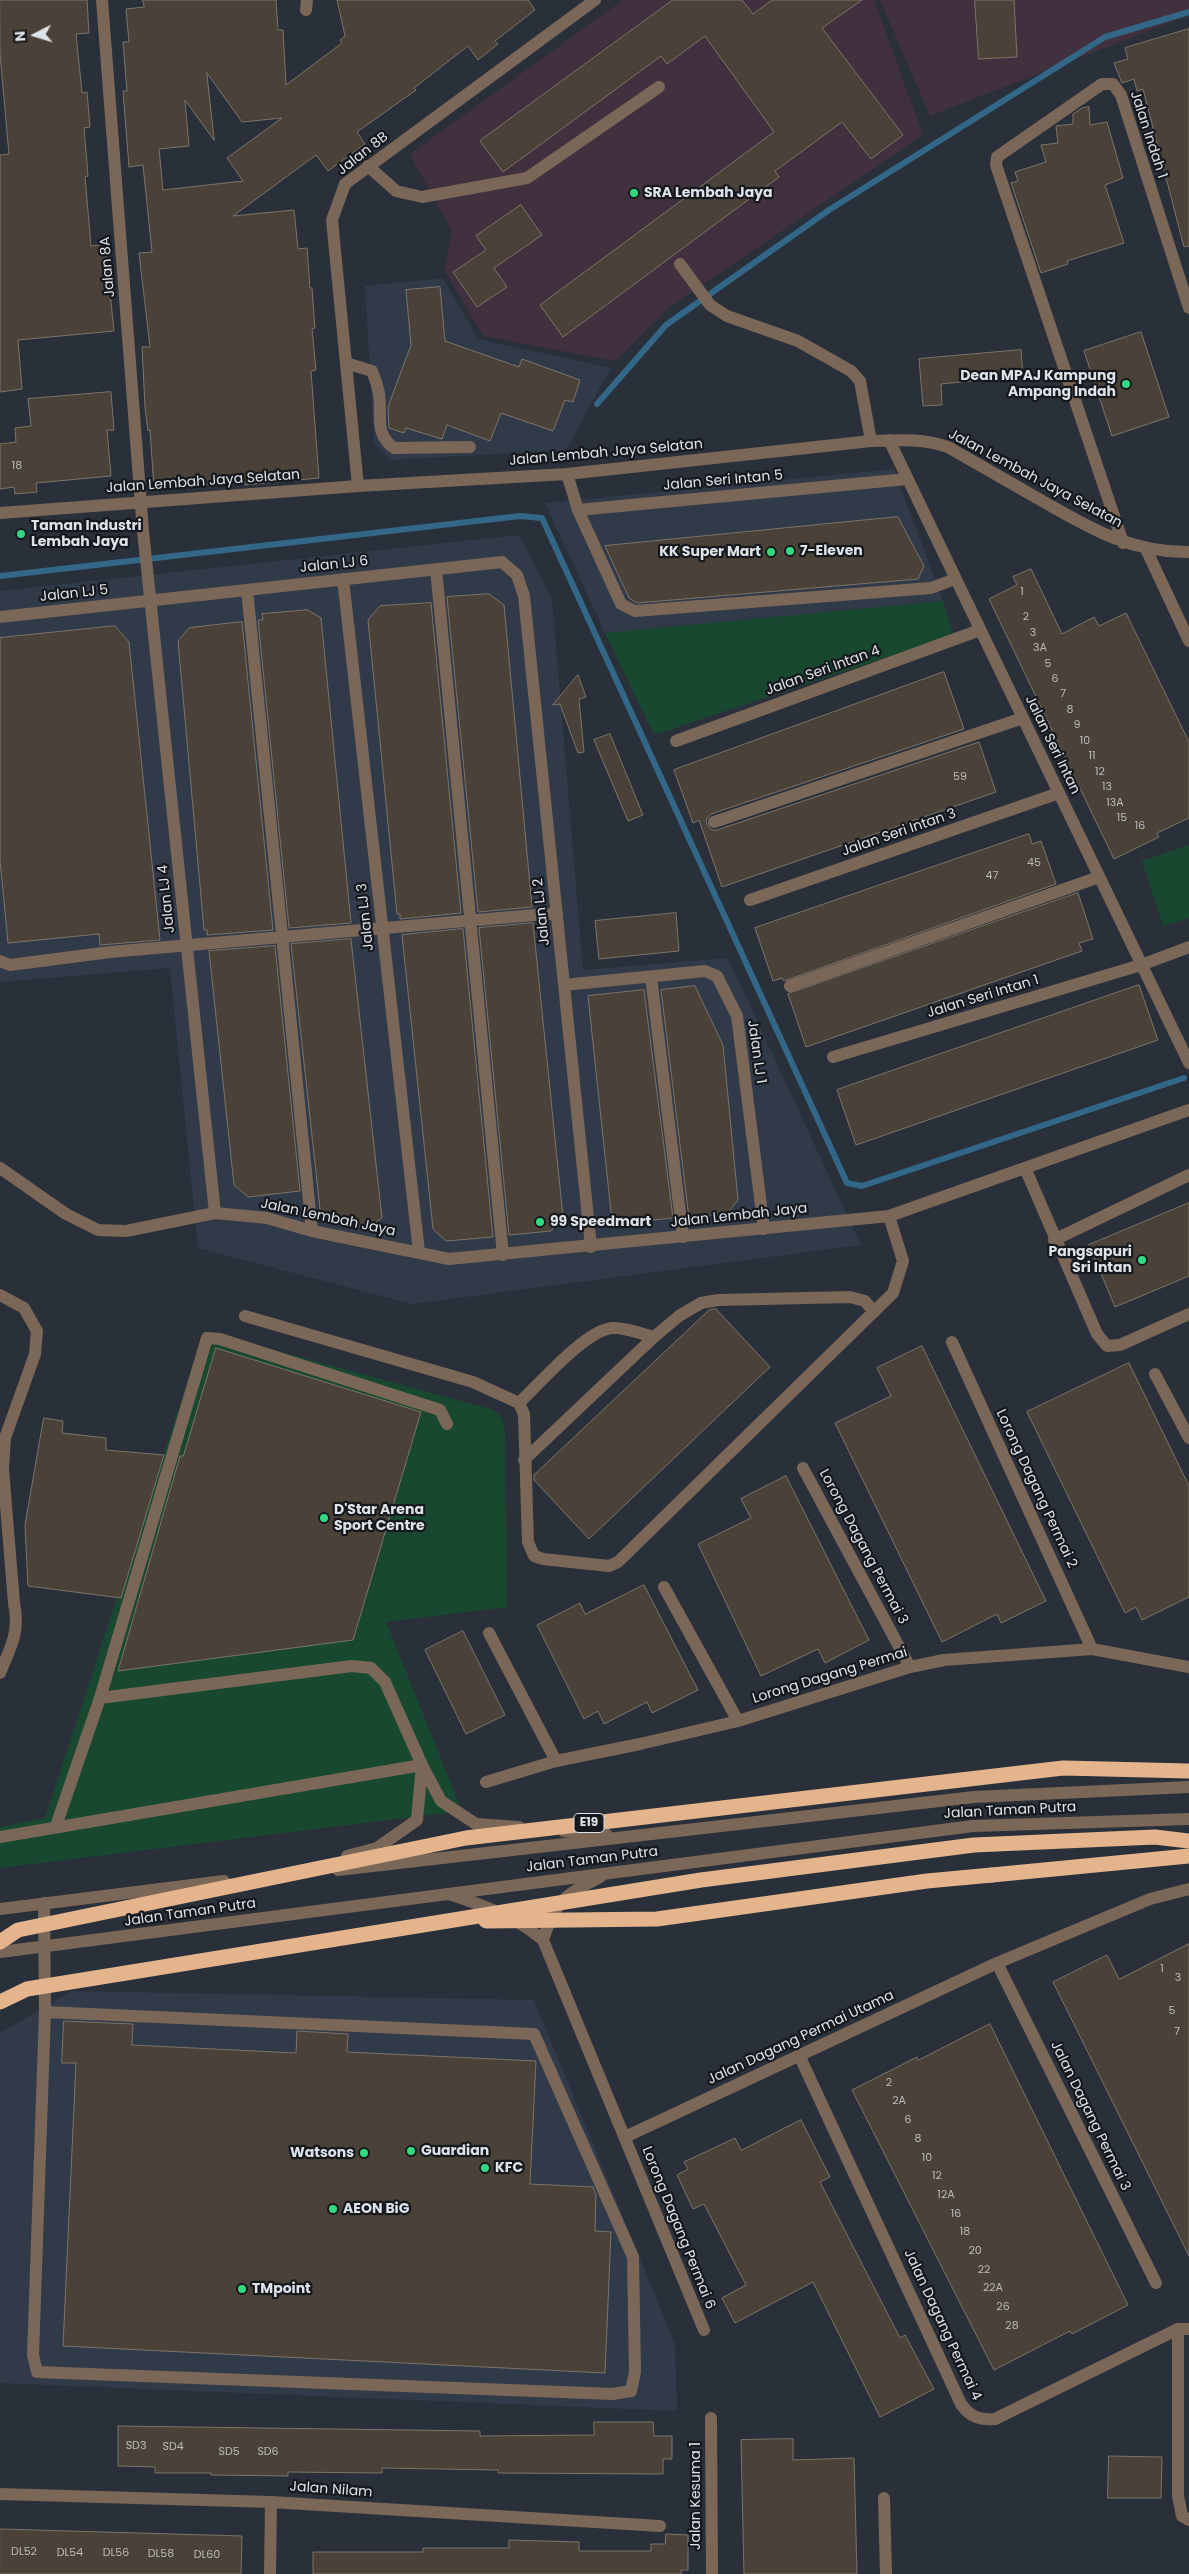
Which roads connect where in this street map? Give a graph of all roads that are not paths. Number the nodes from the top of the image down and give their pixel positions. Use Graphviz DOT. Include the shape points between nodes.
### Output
graph roads {
  1 [pos="102,0"];
  2 [pos="595,0"];
  3 [pos="659,87"];
  4 [pos="368,166"];
  5 [pos="680,264"];
  6 [pos="1189,308"];
  7 [pos="346,363"];
  8 [pos="888,440"];
  9 [pos="872,441"];
  10 [pos="470,447"];
  11 [pos="567,474"];
  12 [pos="907,479"];
  13 [pos="358,486"];
  14 [pos="142,502"];
  15 [pos="578,510"];
  16 [pos="0,513"];
  17 [pos="1123,543"];
  18 [pos="1146,548"];
  19 [pos="1189,552"];
  20 [pos="436,569"];
  21 [pos="516,575"];
  22 [pos="344,579"];
  23 [pos="955,579"];
  24 [pos="148,582"];
  25 [pos="247,590"];
  26 [pos="150,600"];
  27 [pos="0,617"];
  28 [pos="980,630"];
  29 [pos="1189,641"];
  30 [pos="1023,718"];
  31 [pos="676,741"];
  32 [pos="1059,793"];
  33 [pos="714,822"];
  34 [pos="1100,877"];
  35 [pos="750,900"];
  36 [pos="557,913"];
  37 [pos="470,921"];
  38 [pos="383,929"];
  39 [pos="282,938"];
  40 [pos="186,946"];
  41 [pos="1189,947"];
  42 [pos="0,961"];
  43 [pos="1141,964"];
  44 [pos="651,977"];
  45 [pos="564,985"];
  46 [pos="790,986"];
  47 [pos="833,1058"];
  48 [pos="1189,1063"];
  49 [pos="1189,1110"];
  50 [pos="0,1168"];
  51 [pos="1025,1168"];
  52 [pos="1189,1175"];
  53 [pos="215,1213"];
  54 [pos="889,1216"];
  55 [pos="764,1229"];
  56 [pos="312,1231"];
  57 [pos="683,1237"];
  58 [pos="1054,1240"];
  59 [pos="591,1246"];
  60 [pos="419,1252"];
  61 [pos="503,1255"];
  62 [pos="0,1295"];
  63 [pos="874,1312"];
  64 [pos="1189,1314"];
  65 [pos="245,1316"];
  66 [pos="654,1337"];
  67 [pos="952,1342"];
  68 [pos="1156,1374"];
  69 [pos="519,1403"];
  70 [pos="447,1424"];
  71 [pos="1189,1438"];
  72 [pos="524,1460"];
  73 [pos="803,1468"];
  74 [pos="664,1587"];
  75 [pos="489,1633"];
  76 [pos="1092,1649"];
  77 [pos="910,1667"];
  78 [pos="1189,1667"];
  79 [pos="0,1673"];
  80 [pos="100,1698"];
  81 [pos="738,1720"];
  82 [pos="556,1761"];
  83 [pos="422,1765"];
  84 [pos="1189,1771"];
  85 [pos="486,1782"];
  86 [pos="1189,1787"];
  87 [pos="1189,1819"];
  88 [pos="56,1826"];
  89 [pos="635,1836"];
  90 [pos="0,1837"];
  91 [pos="1189,1841"];
  92 [pos="1189,1856"];
  93 [pos="607,1874"];
  94 [pos="272,1876"];
  95 [pos="1189,1890"];
  96 [pos="445,1892"];
  97 [pos="44,1903"];
  98 [pos="0,1909"];
  99 [pos="432,1922"];
  100 [pos="543,1940"];
  101 [pos="0,1942"];
  102 [pos="44,1946"];
  103 [pos="0,1952"];
  104 [pos="997,1963"];
  105 [pos="0,2002"];
  106 [pos="45,2012"];
  107 [pos="799,2055"];
  108 [pos="624,2137"];
  109 [pos="1156,2283"];
  110 [pos="1183,2329"];
  111 [pos="704,2330"];
  112 [pos="711,2418"];
  113 [pos="0,2494"];
  114 [pos="884,2498"];
  115 [pos="271,2502"];
  116 [pos="1186,2518"];
  117 [pos="660,2526"];
  118 [pos="270,2574"];
  119 [pos="712,2574"];
  120 [pos="886,2574"];
  1 -- 14 [label="street, Jalan 8A"];
  2 -- 4 [label="street, Jalan 8B"];
  3 -- 4 [label="street" via="527,178 422,197 396,191"];
  4 -- 7 [label="street, Jalan 8B" via="345,184 332,220"];
  5 -- 9 [label="street" via="710,306 727,316 798,341 851,371 860,381"];
  6 -- 17 [label="street, Jalan Indah 1" via="1121,94 1113,84 1102,84 997,157 996,165"];
  7 -- 10 [label="street" via="372,372 379,395 381,433 394,448"];
  7 -- 13 [label="street, Jalan 8B"];
  8 -- 9 [label="street, Jalan Lembah Jaya Selatan"];
  8 -- 12 [label="street, Jalan Seri Intan"];
  8 -- 17 [label="street, Jalan Lembah Jaya Selatan" via="930,441 948,447 1095,532"];
  9 -- 11 [label="street, Jalan Lembah Jaya Selatan"];
  11 -- 13 [label="street, Jalan Lembah Jaya Selatan"];
  11 -- 15 [label="street"];
  12 -- 15 [label="street, Jalan Seri Intan 5"];
  12 -- 23 [label="street, Jalan Seri Intan"];
  13 -- 14 [label="street, Jalan Lembah Jaya Selatan"];
  14 -- 16 [label="street, Jalan Lembah Jaya Selatan"];
  14 -- 24 [label="street, Jalan 8A"];
  15 -- 23 [label="street" via="621,604 635,611 931,588"];
  17 -- 18 [label="street, Jalan Lembah Jaya Selatan"];
  18 -- 19 [label="street, Jalan Lembah Jaya Selatan"];
  18 -- 29 [label="street"];
  20 -- 21 [label="street, Jalan LJ 6" via="502,562"];
  20 -- 22 [label="street, Jalan LJ 6"];
  20 -- 37 [label="street"];
  21 -- 36 [label="street, Jalan LJ 2" via="524,596"];
  22 -- 25 [label="street, Jalan LJ 6"];
  22 -- 38 [label="street, Jalan LJ 3"];
  23 -- 28 [label="street, Jalan Seri Intan"];
  24 -- 26 [label="street, Jalan LJ 4"];
  25 -- 26 [label="street, Jalan LJ 6"];
  25 -- 39 [label="street"];
  26 -- 27 [label="street, Jalan LJ 5"];
  26 -- 40 [label="street, Jalan LJ 4"];
  28 -- 30 [label="street, Jalan Seri Intan"];
  28 -- 31 [label="street, Jalan Seri Intan 4"];
  30 -- 32 [label="street, Jalan Seri Intan"];
  30 -- 33 [label="street"];
  32 -- 34 [label="street, Jalan Seri Intan"];
  32 -- 35 [label="street, Jalan Seri Intan 3"];
  34 -- 43 [label="street, Jalan Seri Intan"];
  34 -- 46 [label="street"];
  36 -- 37 [label="street"];
  36 -- 45 [label="street, Jalan LJ 2"];
  37 -- 38 [label="street"];
  37 -- 61 [label="street"];
  38 -- 39 [label="street"];
  38 -- 60 [label="street, Jalan LJ 3"];
  39 -- 40 [label="street"];
  39 -- 56 [label="street"];
  40 -- 42 [label="street" via="10,965"];
  40 -- 53 [label="street, Jalan LJ 4"];
  41 -- 43 [label="street, Jalan Seri Intan 1"];
  43 -- 47 [label="street, Jalan Seri Intan 1"];
  43 -- 48 [label="street, Jalan Seri Intan"];
  44 -- 45 [label="street, Jalan LJ 1"];
  44 -- 55 [label="street, Jalan LJ 1" via="705,972 717,976 736,1016"];
  44 -- 57 [label="street"];
  45 -- 59 [label="street, Jalan LJ 2"];
  49 -- 51 [label="street, Jalan Lembah Jaya"];
  50 -- 53 [label="street, Jalan Lembah Jaya" via="66,1214 98,1230 126,1231"];
  51 -- 54 [label="street, Jalan Lembah Jaya"];
  51 -- 58 [label="street"];
  52 -- 58 [label="street"];
  53 -- 56 [label="street, Jalan Lembah Jaya" via="267,1218"];
  54 -- 55 [label="street, Jalan Lembah Jaya"];
  54 -- 63 [label="street" via="903,1261 893,1293"];
  55 -- 57 [label="street, Jalan Lembah Jaya"];
  56 -- 60 [label="street, Jalan Lembah Jaya"];
  57 -- 59 [label="street, Jalan Lembah Jaya"];
  58 -- 64 [label="street" via="1097,1334 1107,1346 1120,1345"];
  59 -- 61 [label="street, Jalan Lembah Jaya"];
  60 -- 61 [label="street, Jalan Lembah Jaya" via="449,1259"];
  62 -- 79 [label="street" via="24,1308 37,1331 34,1354 5,1438 3,1470 18,1622"];
  63 -- 66 [label="street" via="865,1301 850,1297 718,1300 701,1303"];
  63 -- 72 [label="street" via="618,1562 609,1566 534,1556 528,1542"];
  65 -- 69 [label="street" via="473,1382"];
  66 -- 69 [label="street" via="614,1328 602,1330 588,1338"];
  66 -- 72 [label="street"];
  67 -- 76 [label="street, Lorong Dagang Permai 2"];
  68 -- 71 [label="street"];
  69 -- 72 [label="street" via="524,1414"];
  70 -- 80 [label="street" via="440,1410 220,1339 207,1338"];
  73 -- 77 [label="street, Lorong Dagang Permai 3"];
  74 -- 81 [label="street"];
  75 -- 82 [label="street"];
  76 -- 77 [label="street, Lorong Dagang Permai" via="944,1660"];
  76 -- 78 [label="street, Lorong Dagang Permai"];
  77 -- 81 [label="street, Lorong Dagang Permai"];
  80 -- 83 [label="street" via="352,1666 371,1668 384,1682"];
  80 -- 88 [label="street"];
  81 -- 82 [label="street, Lorong Dagang Permai"];
  82 -- 85 [label="street, Lorong Dagang Permai"];
  83 -- 88 [label="street"];
  83 -- 89 [label="street" via="441,1801 476,1824"];
  83 -- 94 [label="street" via="417,1820 377,1848"];
  84 -- 101 [label="highway, E19, bridge" via="1063,1768 466,1838 18,1930"];
  86 -- 89 [label="street, Jalan Taman Putra" via="974,1797"];
  87 -- 93 [label="street, Jalan Taman Putra" via="973,1826"];
  88 -- 90 [label="street"];
  89 -- 94 [label="street, Jalan Taman Putra"];
  91 -- 99 [label="highway, bridge" via="1155,1837 974,1845 701,1880"];
  92 -- 99 [label="highway, bridge" via="917,1882 658,1919"];
  93 -- 96 [label="street, Jalan Taman Putra"];
  93 -- 100 [label="street" via="566,1895 551,1915"];
  94 -- 97 [label="street, Jalan Taman Putra"];
  95 -- 104 [label="street, Jalan Dagang Permai Utama" via="1150,1899"];
  96 -- 100 [label="street" via="501,1912 524,1924"];
  96 -- 102 [label="street, Jalan Taman Putra"];
  97 -- 98 [label="street, Jalan Taman Putra"];
  97 -- 102 [label="street"];
  99 -- 105 [label="highway, bridge" via="27,1988"];
  100 -- 108 [label="street"];
  102 -- 103 [label="street, Jalan Taman Putra"];
  102 -- 106 [label="street"];
  104 -- 107 [label="street, Jalan Dagang Permai Utama"];
  104 -- 109 [label="street, Jalan Dagang Permai 3"];
  106 -- 106 [label="street" via="33,2355 37,2372 613,2394 631,2391 635,2372 633,2257 534,2034"];
  107 -- 108 [label="street, Jalan Dagang Permai Utama"];
  107 -- 110 [label="street, Jalan Dagang Permai 4" via="960,2404 970,2414 982,2420 995,2419"];
  108 -- 111 [label="street, Lorong Dagang Permai 6"];
  110 -- 116 [label="street" via="1178,2496"];
  112 -- 119 [label="street, Jalan Kesuma 1"];
  113 -- 115 [label="street, Jalan Nilam"];
  114 -- 120 [label="street"];
  115 -- 117 [label="street, Jalan Nilam"];
  115 -- 118 [label="street"];
}
